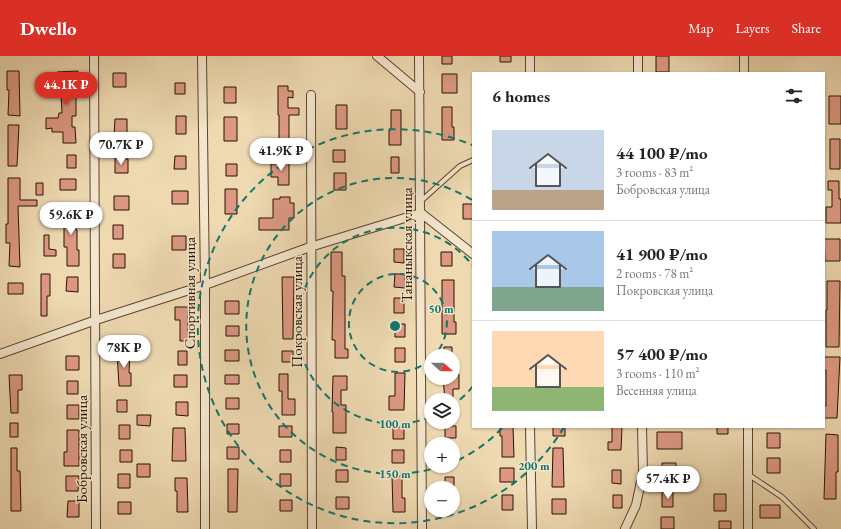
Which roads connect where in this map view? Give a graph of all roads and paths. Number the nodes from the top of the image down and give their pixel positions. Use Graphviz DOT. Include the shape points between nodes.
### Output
graph roads {
  1 [pos="94,56"];
  2 [pos="202,56"];
  3 [pos="377,56"];
  4 [pos="419,56"];
  5 [pos="530,56"];
  6 [pos="638,56"];
  7 [pos="744,56"];
  8 [pos="530,72"];
  9 [pos="638,72"];
  10 [pos="744,72"];
  11 [pos="420,92"];
  12 [pos="311,95"];
  13 [pos="472,160"];
  14 [pos="421,201"];
  15 [pos="421,213"];
  16 [pos="310,247"];
  17 [pos="472,253"];
  18 [pos="205,285"];
  19 [pos="96,320"];
  20 [pos="0,354"];
  21 [pos="530,428"];
  22 [pos="642,428"];
  23 [pos="748,428"];
  24 [pos="748,474"];
  25 [pos="96,529"];
  26 [pos="205,529"];
  27 [pos="312,529"];
  28 [pos="422,529"];
  29 [pos="532,529"];
  30 [pos="625,529"];
  31 [pos="748,529"];
  32 [pos="814,529"];
  1 -- 19 [label="street, Бобровская улица"];
  2 -- 18 [label="street, Спортивная улица"];
  3 -- 11 [label="street"];
  4 -- 11 [label="street, Тананыкская улица"];
  5 -- 8 [label="street"];
  6 -- 9 [label="street"];
  7 -- 10 [label="street"];
  11 -- 14 [label="street, Тананыкская улица"];
  12 -- 16 [label="street, Покровская улица"];
  13 -- 14 [label="lane" via="460,166"];
  14 -- 15 [label="street, Тананыкская улица"];
  15 -- 16 [label="street"];
  15 -- 17 [label="street"];
  15 -- 28 [label="street, Тананыкская улица"];
  16 -- 18 [label="street"];
  16 -- 27 [label="street, Покровская улица"];
  18 -- 19 [label="street"];
  18 -- 26 [label="street, Спортивная улица"];
  19 -- 20 [label="street"];
  19 -- 25 [label="street, Бобровская улица"];
  21 -- 29 [label="street"];
  22 -- 30 [label="street" via="643,472 636,505"];
  23 -- 24 [label="street"];
  24 -- 31 [label="street"];
  24 -- 32 [label="lane" via="782,497"];
}
